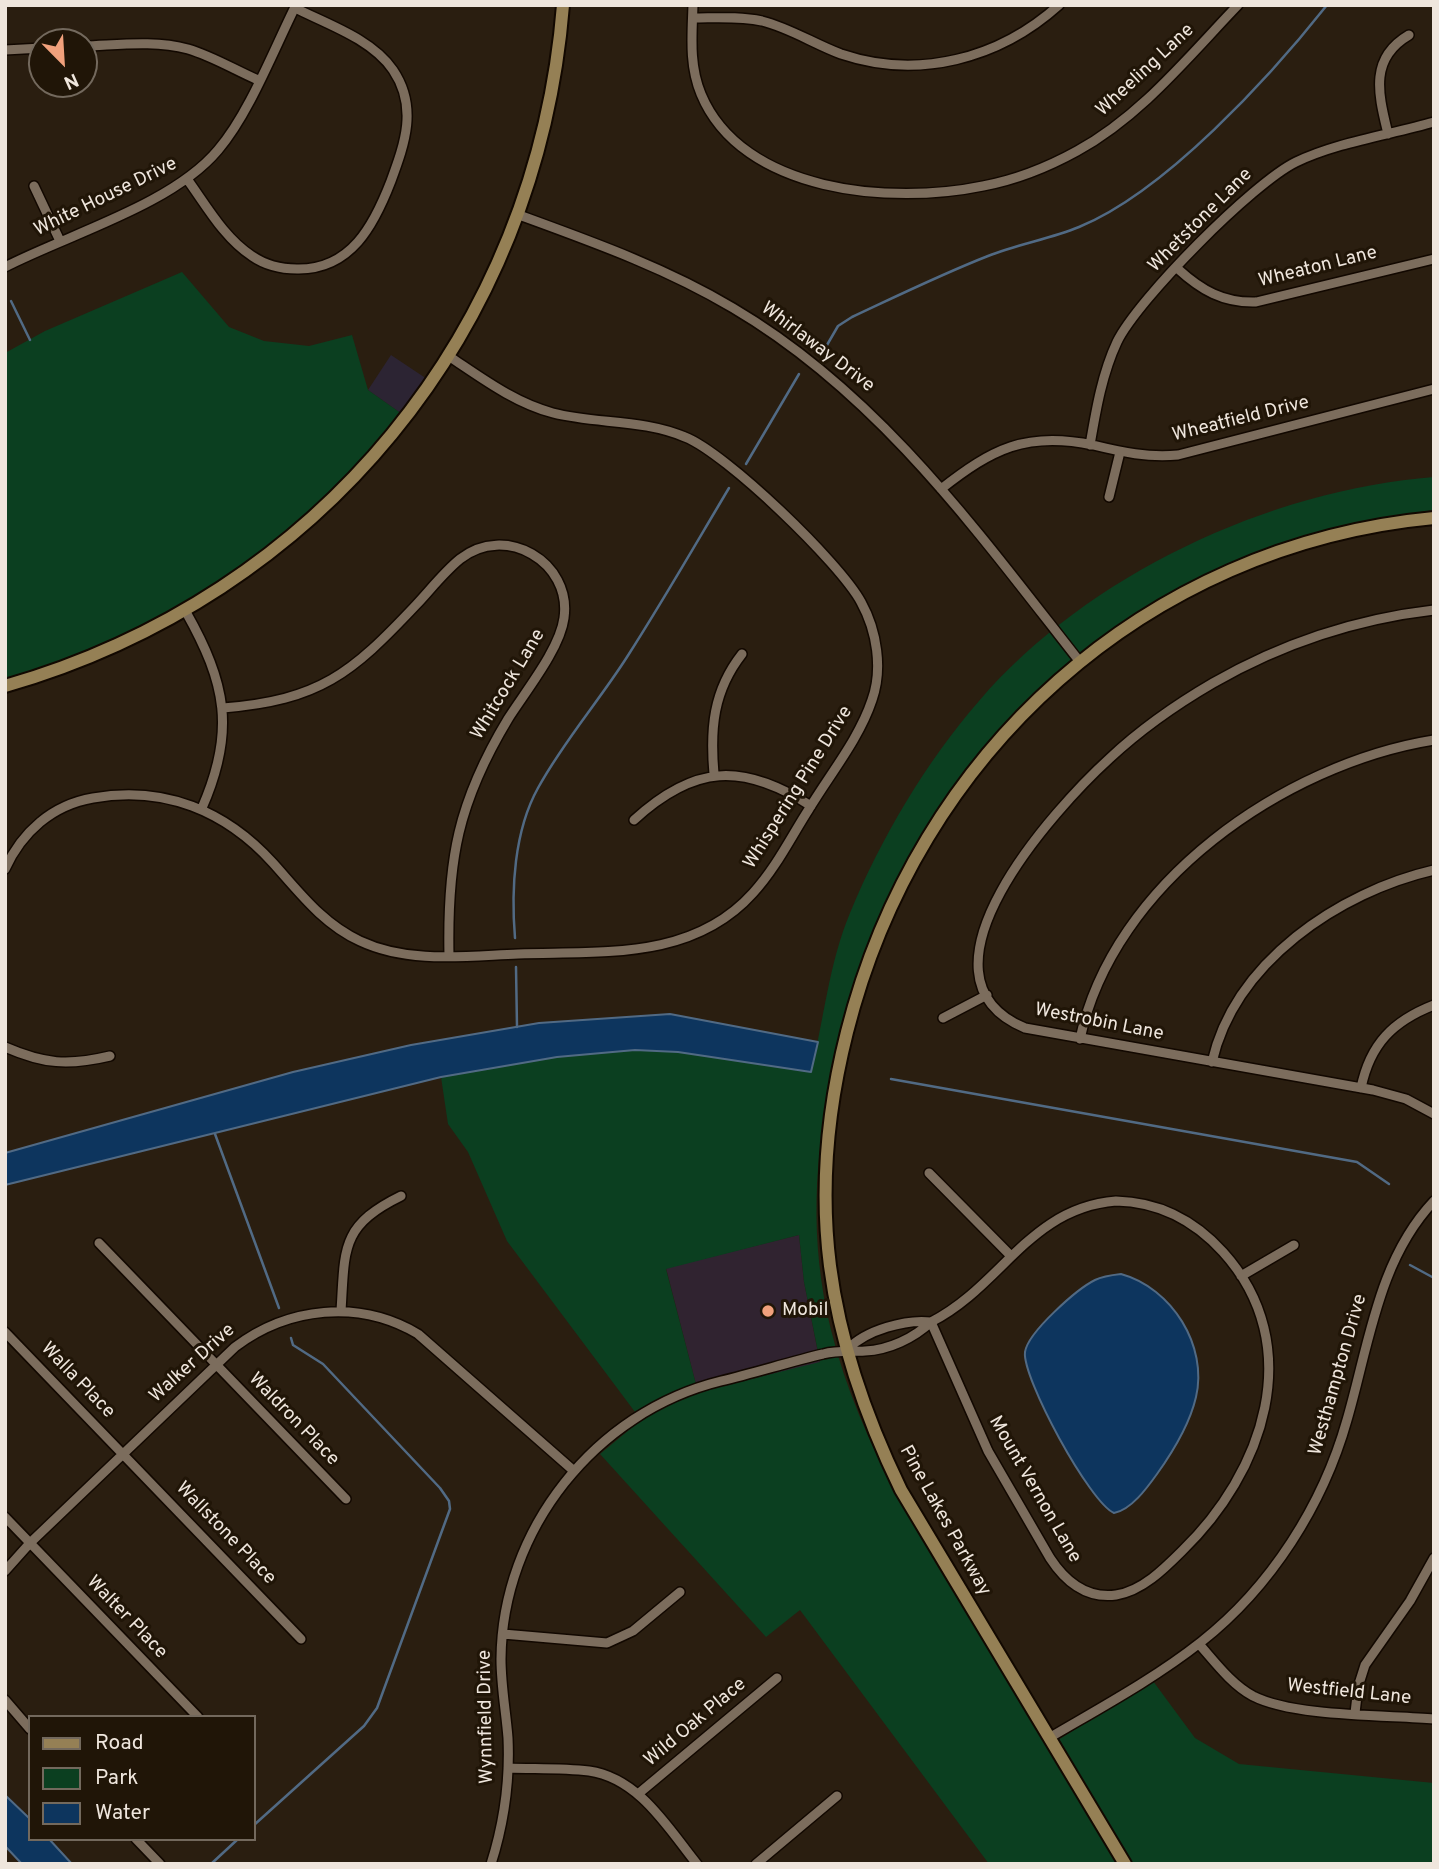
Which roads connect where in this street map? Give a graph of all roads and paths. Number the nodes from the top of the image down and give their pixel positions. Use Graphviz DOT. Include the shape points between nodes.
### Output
graph roads {
  1 [pos="564,5"];
  2 [pos="693,5"];
  3 [pos="1059,5"];
  4 [pos="1238,5"];
  5 [pos="295,7"];
  6 [pos="693,18"];
  7 [pos="1409,35"];
  8 [pos="98,46"];
  9 [pos="28,49"];
  10 [pos="5,50"];
  11 [pos="258,80"];
  12 [pos="1434,122"];
  13 [pos="1388,134"];
  14 [pos="187,179"];
  15 [pos="34,186"];
  16 [pos="519,215"];
  17 [pos="60,241"];
  18 [pos="1434,259"];
  19 [pos="5,267"];
  20 [pos="1178,269"];
  21 [pos="450,357"];
  22 [pos="1434,389"];
  23 [pos="1090,445"];
  24 [pos="1120,452"];
  25 [pos="941,489"];
  26 [pos="1109,497"];
  27 [pos="1434,519"];
  28 [pos="1434,610"];
  29 [pos="186,612"];
  30 [pos="742,654"];
  31 [pos="1080,662"];
  32 [pos="5,686"];
  33 [pos="223,708"];
  34 [pos="1434,740"];
  35 [pos="714,775"];
  36 [pos="811,806"];
  37 [pos="202,808"];
  38 [pos="634,820"];
  39 [pos="5,869"];
  40 [pos="1434,870"];
  41 [pos="449,956"];
  42 [pos="987,995"];
  43 [pos="1434,1005"];
  44 [pos="943,1018"];
  45 [pos="1080,1039"];
  46 [pos="5,1047"];
  47 [pos="110,1056"];
  48 [pos="1212,1062"];
  49 [pos="1361,1088"];
  50 [pos="1434,1114"];
  51 [pos="929,1173"];
  52 [pos="401,1196"];
  53 [pos="1434,1201"];
  54 [pos="99,1243"];
  55 [pos="1294,1245"];
  56 [pos="1011,1256"];
  57 [pos="1241,1276"];
  58 [pos="341,1311"];
  59 [pos="931,1322"];
  60 [pos="5,1332"];
  61 [pos="848,1349"];
  62 [pos="215,1365"];
  63 [pos="123,1454"];
  64 [pos="574,1471"];
  65 [pos="346,1499"];
  66 [pos="5,1517"];
  67 [pos="30,1543"];
  68 [pos="1434,1558"];
  69 [pos="5,1571"];
  70 [pos="680,1592"];
  71 [pos="503,1634"];
  72 [pos="301,1639"];
  73 [pos="1199,1644"];
  74 [pos="777,1678"];
  75 [pos="5,1700"];
  76 [pos="1355,1713"];
  77 [pos="196,1715"];
  78 [pos="1434,1719"];
  79 [pos="28,1726"];
  80 [pos="1049,1738"];
  81 [pos="508,1768"];
  82 [pos="638,1794"];
  83 [pos="837,1796"];
  84 [pos="138,1841"];
  85 [pos="160,1864"];
  86 [pos="491,1864"];
  87 [pos="697,1864"];
  88 [pos="756,1864"];
  89 [pos="1125,1864"];
  1 -- 16 [label="street" via="547,114"];
  2 -- 6 [label="street, Wheeling Lane"];
  3 -- 6 [label="street" via="1003,44 964,58 921,65 850,56 762,22"];
  4 -- 6 [label="street, Wheeling Lane" via="1150,96 1078,150 1003,181 920,194 866,191 814,181 773,166 743,148 714,119 698,88 692,63"];
  5 -- 11 [label="street, White House Drive"];
  5 -- 14 [label="street" via="379,54 403,91 408,121 405,144 370,228 349,252 326,264 302,269 271,265 232,239"];
  7 -- 13 [label="street" via="1387,52 1379,73 1378,92"];
  8 -- 11 [label="street" via="177,47"];
  9 -- 10 [label="street"];
  11 -- 14 [label="street, White House Drive" via="229,136"];
  12 -- 13 [label="street, Whetstone Lane"];
  13 -- 20 [label="street, Whetstone Lane" via="1317,153 1279,171 1252,192"];
  14 -- 17 [label="street, White House Drive"];
  15 -- 17 [label="street"];
  16 -- 21 [label="street"];
  16 -- 25 [label="street, Whirlaway Drive" via="665,272 751,319 864,405"];
  17 -- 19 [label="street, White House Drive"];
  18 -- 20 [label="street, Wheaton Lane" via="1256,302 1214,296"];
  20 -- 23 [label="street, Whetstone Lane" via="1139,309 1118,341"];
  21 -- 29 [label="street" via="393,435 332,501 271,554"];
  21 -- 36 [label="street, Whispering Pine Drive" via="528,405 568,416 655,427 700,443 738,472 853,588 874,638 875,689 857,732"];
  22 -- 24 [label="street, Wheatfield Drive" via="1202,450 1157,456"];
  23 -- 24 [label="street, Wheatfield Drive"];
  23 -- 25 [label="street, Wheatfield Drive" via="1045,440 1019,443 987,455"];
  24 -- 26 [label="street"];
  25 -- 31 [label="street, Whirlaway Drive"];
  27 -- 31 [label="street, Pine Lakes Parkway" via="1350,530 1247,563 1164,604"];
  28 -- 42 [label="street, Westrobin Lane" via="1357,624 1275,652 1200,691 1120,749 1051,821 990,915 977,953"];
  29 -- 32 [label="street" via="110,650"];
  29 -- 33 [label="street" via="211,660"];
  30 -- 35 [label="street" via="721,687 715,707 711,731"];
  31 -- 61 [label="street, Pine Lakes Parkway" via="1013,723 952,799 905,876 864,972 838,1072 827,1161 830,1265"];
  33 -- 37 [label="street" via="221,752"];
  33 -- 41 [label="street, Whitcock Lane" via="285,700 337,678 370,653 453,565 477,548 516,546 547,564 563,594 563,626 487,755 464,809 449,878"];
  34 -- 45 [label="street" via="1368,755 1314,776 1261,805 1205,847 1159,893 1127,935 1092,999"];
  35 -- 36 [label="street" via="762,780"];
  35 -- 38 [label="street" via="667,792"];
  36 -- 41 [label="street, Whispering Pine Drive" via="755,891 726,918 695,936 641,950"];
  37 -- 39 [label="street, Whispering Pine Drive" via="137,795 79,801 50,814 28,832"];
  37 -- 41 [label="street, Whispering Pine Drive" via="253,842 317,913 347,934 400,954"];
  40 -- 48 [label="street" via="1357,898 1298,936 1237,1002 1224,1023"];
  42 -- 44 [label="street"];
  42 -- 45 [label="street, Westrobin Lane" via="1020,1026"];
  43 -- 49 [label="street" via="1410,1015 1385,1034 1368,1060"];
  45 -- 48 [label="street, Westrobin Lane"];
  46 -- 47 [label="street" via="52,1063"];
  48 -- 49 [label="street, Westrobin Lane"];
  49 -- 50 [label="street, Westrobin Lane" via="1406,1099"];
  51 -- 56 [label="street"];
  52 -- 58 [label="street" via="366,1216 352,1234 344,1260"];
  53 -- 73 [label="street, Westhampton Drive" via="1408,1235 1388,1274 1346,1424 1312,1508 1263,1580"];
  54 -- 62 [label="street, Waldron Place"];
  55 -- 57 [label="street"];
  56 -- 57 [label="street, Mount Vernon Lane" via="1064,1213 1127,1201 1164,1209 1190,1222"];
  56 -- 59 [label="street, Mount Vernon Lane" via="959,1304"];
  57 -- 59 [label="street, Mount Vernon Lane" via="1259,1314 1268,1354 1268,1394 1255,1444 1218,1509 1188,1545 1149,1579 1116,1595 1077,1587 1056,1568 988,1451"];
  58 -- 62 [label="street, Walker Drive" via="266,1326"];
  58 -- 64 [label="street, Walker Drive" via="384,1319 418,1334"];
  59 -- 61 [label="street, Mount Vernon Lane" via="906,1323 862,1338"];
  59 -- 61 [label="street, Mount Vernon Lane" via="899,1343 869,1351"];
  60 -- 63 [label="street, Walla Place"];
  61 -- 64 [label="street, Wynnfield Drive" via="679,1394 625,1424"];
  61 -- 80 [label="street, Pine Lakes Parkway" via="881,1448 901,1490"];
  62 -- 63 [label="street, Walker Drive"];
  62 -- 65 [label="street, Waldron Place"];
  63 -- 67 [label="street, Walker Drive"];
  63 -- 72 [label="street, Wallstone Place"];
  64 -- 71 [label="street, Wynnfield Drive" via="525,1549 511,1589"];
  66 -- 67 [label="street, Walter Place"];
  67 -- 69 [label="street, Walker Drive"];
  67 -- 77 [label="street, Walter Place"];
  68 -- 76 [label="street" via="1365,1665"];
  70 -- 71 [label="street" via="633,1631 607,1643"];
  71 -- 81 [label="street, Wynnfield Drive"];
  73 -- 76 [label="street, Westfield Lane" via="1233,1681 1255,1697 1297,1708"];
  73 -- 80 [label="street, Westhampton Drive"];
  74 -- 82 [label="street, Wild Oak Place"];
  75 -- 79 [label="street"];
  76 -- 78 [label="street, Westfield Lane"];
  80 -- 89 [label="street, Pine Lakes Parkway"];
  81 -- 82 [label="street" via="593,1772"];
  81 -- 86 [label="street, Wynnfield Drive"];
  82 -- 87 [label="street"];
  83 -- 88 [label="street"];
  84 -- 85 [label="street"];
}
